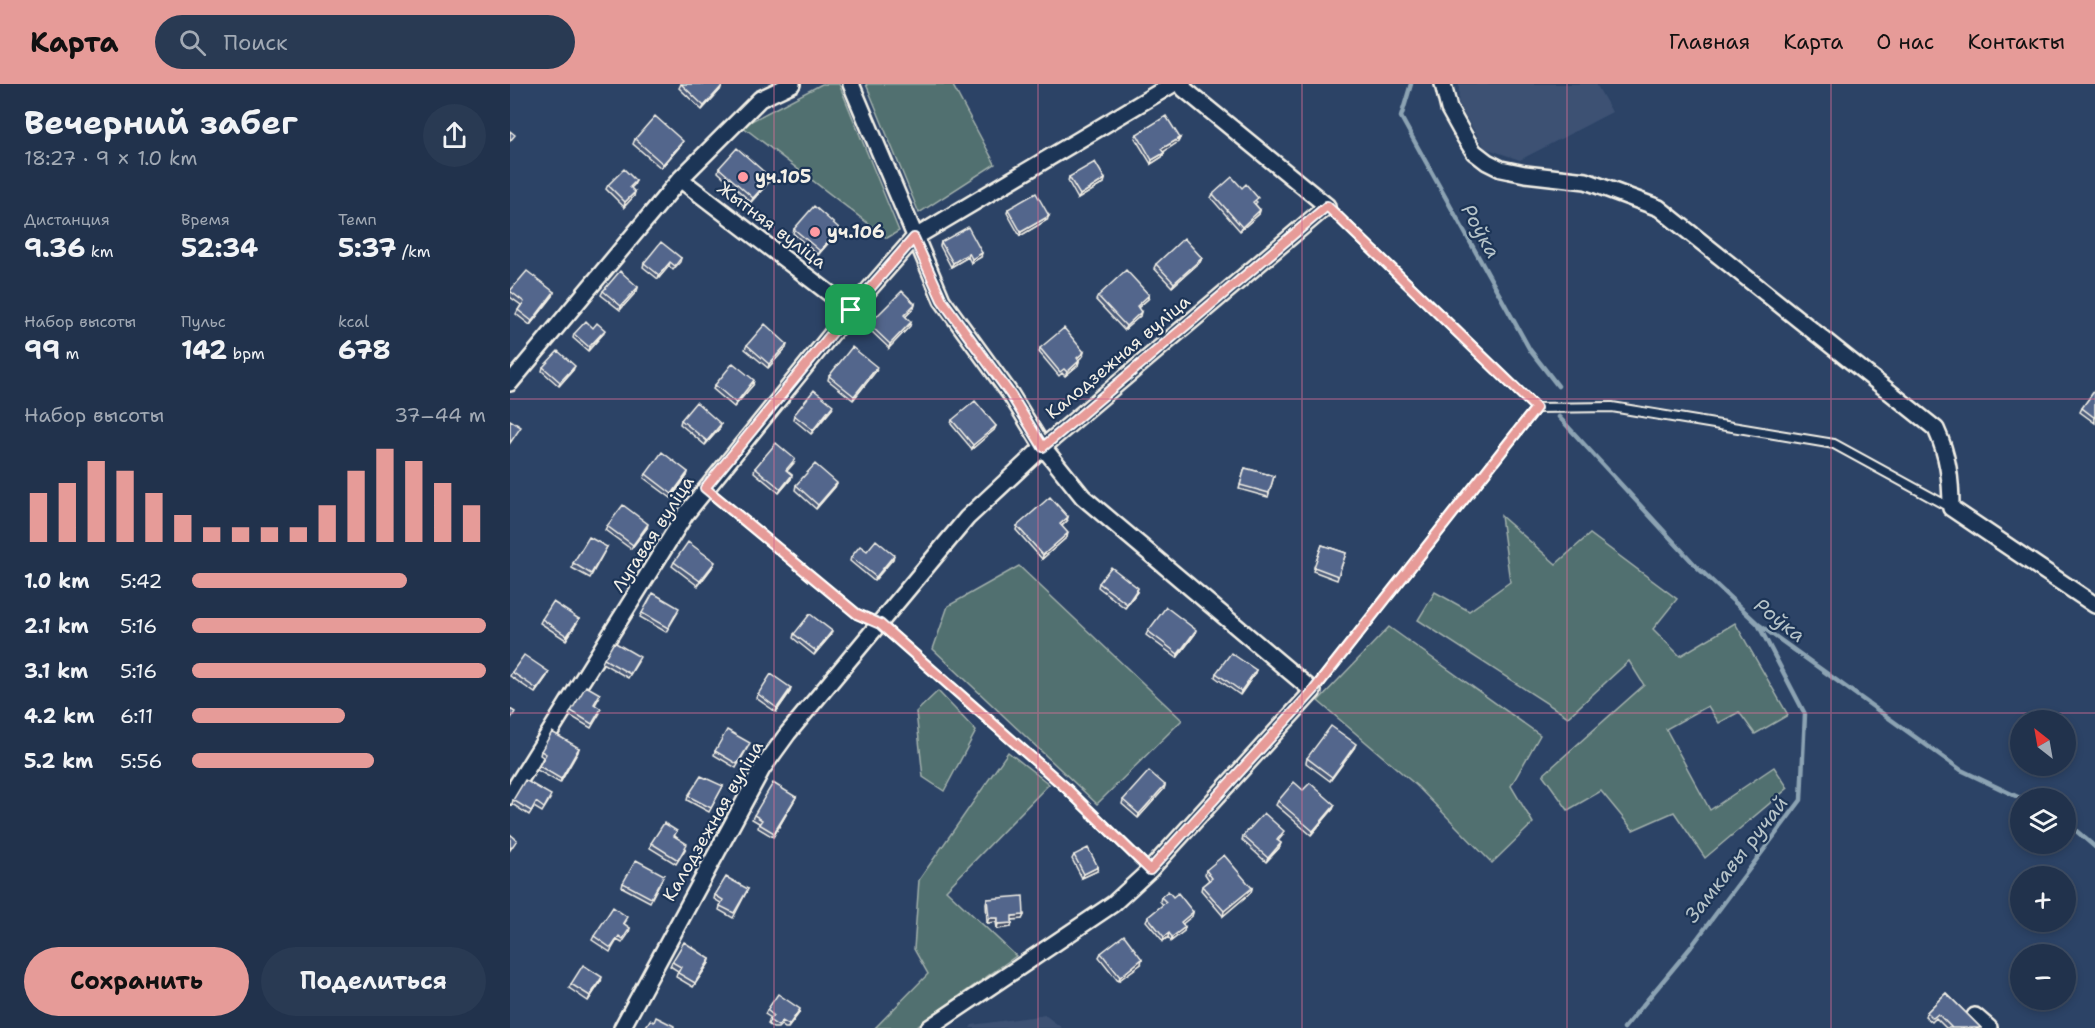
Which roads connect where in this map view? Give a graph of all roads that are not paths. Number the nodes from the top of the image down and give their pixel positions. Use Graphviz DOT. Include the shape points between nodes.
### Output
graph roads {
  1 [pos="792,84"];
  2 [pos="851,84"];
  3 [pos="1443,84"];
  4 [pos="1181,85"];
  5 [pos="680,179"];
  6 [pos="1327,206"];
  7 [pos="914,238"];
  8 [pos="851,310"];
  9 [pos="510,383"];
  10 [pos="1536,408"];
  11 [pos="1043,447"];
  12 [pos="705,488"];
  13 [pos="1951,508"];
  14 [pos="2095,605"];
  15 [pos="880,624"];
  16 [pos="1313,691"];
  17 [pos="510,796"];
  18 [pos="1150,870"];
  19 [pos="1976,1016"];
  20 [pos="622,1028"];
  21 [pos="929,1028"];
  22 [pos="1989,1028"];
  1 -- 5 [label="street" via="760,99"];
  2 -- 7 [label="street"];
  3 -- 13 [label="street" via="1449,109 1464,136 1474,152 1487,162 1525,174 1586,181 1659,208 1936,429 1949,468"];
  4 -- 6 [label="street"];
  4 -- 7 [label="street"];
  5 -- 8 [label="street, Жытняя вуліца"];
  5 -- 9 [label="street"];
  6 -- 10 [label="lane"];
  6 -- 11 [label="street, Калодзежная вуліца"];
  7 -- 8 [label="street"];
  7 -- 11 [label="street" via="942,300 1011,395"];
  8 -- 12 [label="street, Лугавая вуліца"];
  10 -- 13 [label="lane" via="1612,406 1834,444"];
  10 -- 16 [label="lane"];
  11 -- 15 [label="street, Калодзежная вуліца" via="967,518"];
  11 -- 16 [label="street" via="1083,497"];
  12 -- 15 [label="lane" via="857,614"];
  12 -- 17 [label="street, Лугавая вуліца"];
  13 -- 14 [label="street"];
  15 -- 18 [label="lane" via="1065,787"];
  15 -- 20 [label="street, Калодзежная вуліца" via="762,770"];
  16 -- 18 [label="street"];
  18 -- 21 [label="street" via="1113,904"];
  19 -- 22 [label="street"];
}
